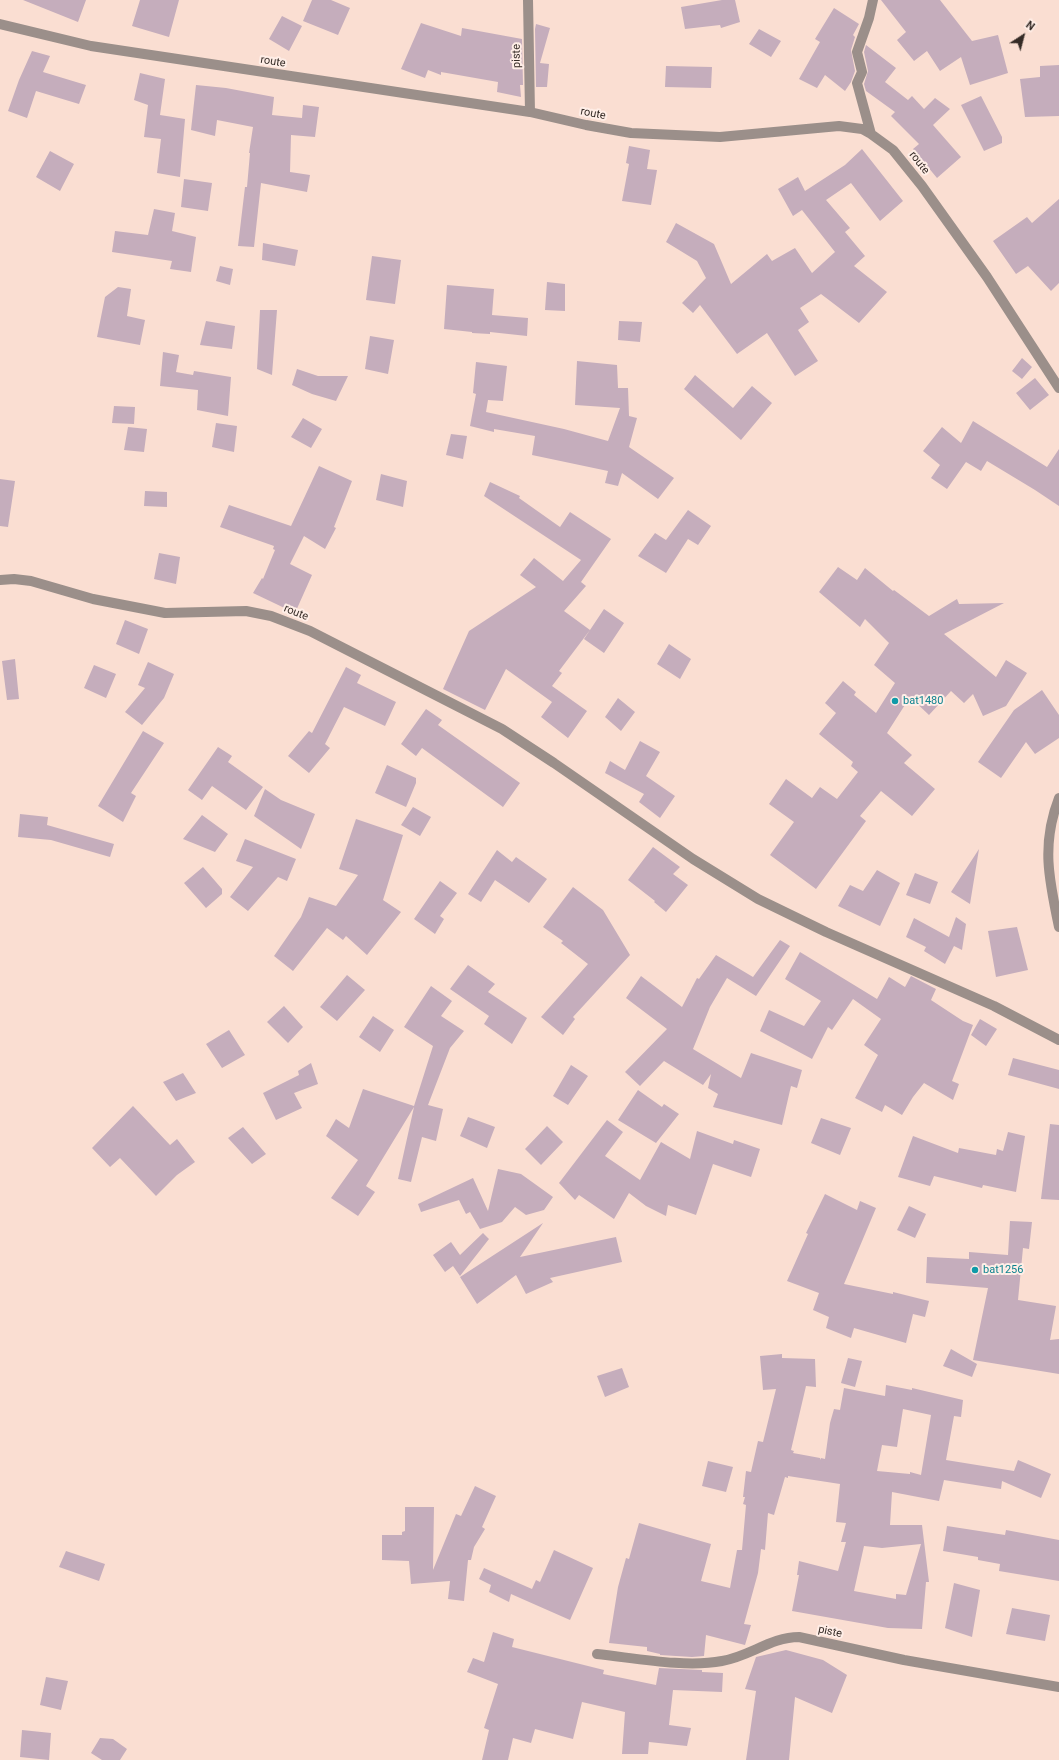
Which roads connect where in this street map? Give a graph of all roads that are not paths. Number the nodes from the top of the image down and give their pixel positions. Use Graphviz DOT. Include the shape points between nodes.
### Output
graph roads {
  1 [pos="528,0"];
  2 [pos="873,0"];
  3 [pos="0,24"];
  4 [pos="530,112"];
  5 [pos="871,134"];
  6 [pos="1059,388"];
  7 [pos="0,580"];
  8 [pos="1059,798"];
  9 [pos="1059,927"];
  10 [pos="1059,1040"];
  11 [pos="598,1654"];
  12 [pos="1059,1687"];
  1 -- 4 [label="street, piste"];
  2 -- 5 [label="street" via="858,52 862,72 857,83"];
  3 -- 4 [label="street, route" via="91,46"];
  4 -- 5 [label="street, route" via="632,133 720,137 839,126"];
  5 -- 6 [label="street, route" via="893,150 922,186 987,277"];
  7 -- 10 [label="street, route" via="31,581 92,599 165,613 246,611 271,616 310,631 495,725 693,859 758,899 994,1006"];
  8 -- 9 [label="street" via="1049,832 1048,862"];
  11 -- 12 [label="street, piste" via="708,1663 740,1658 776,1640 799,1637 904,1660"];
}
